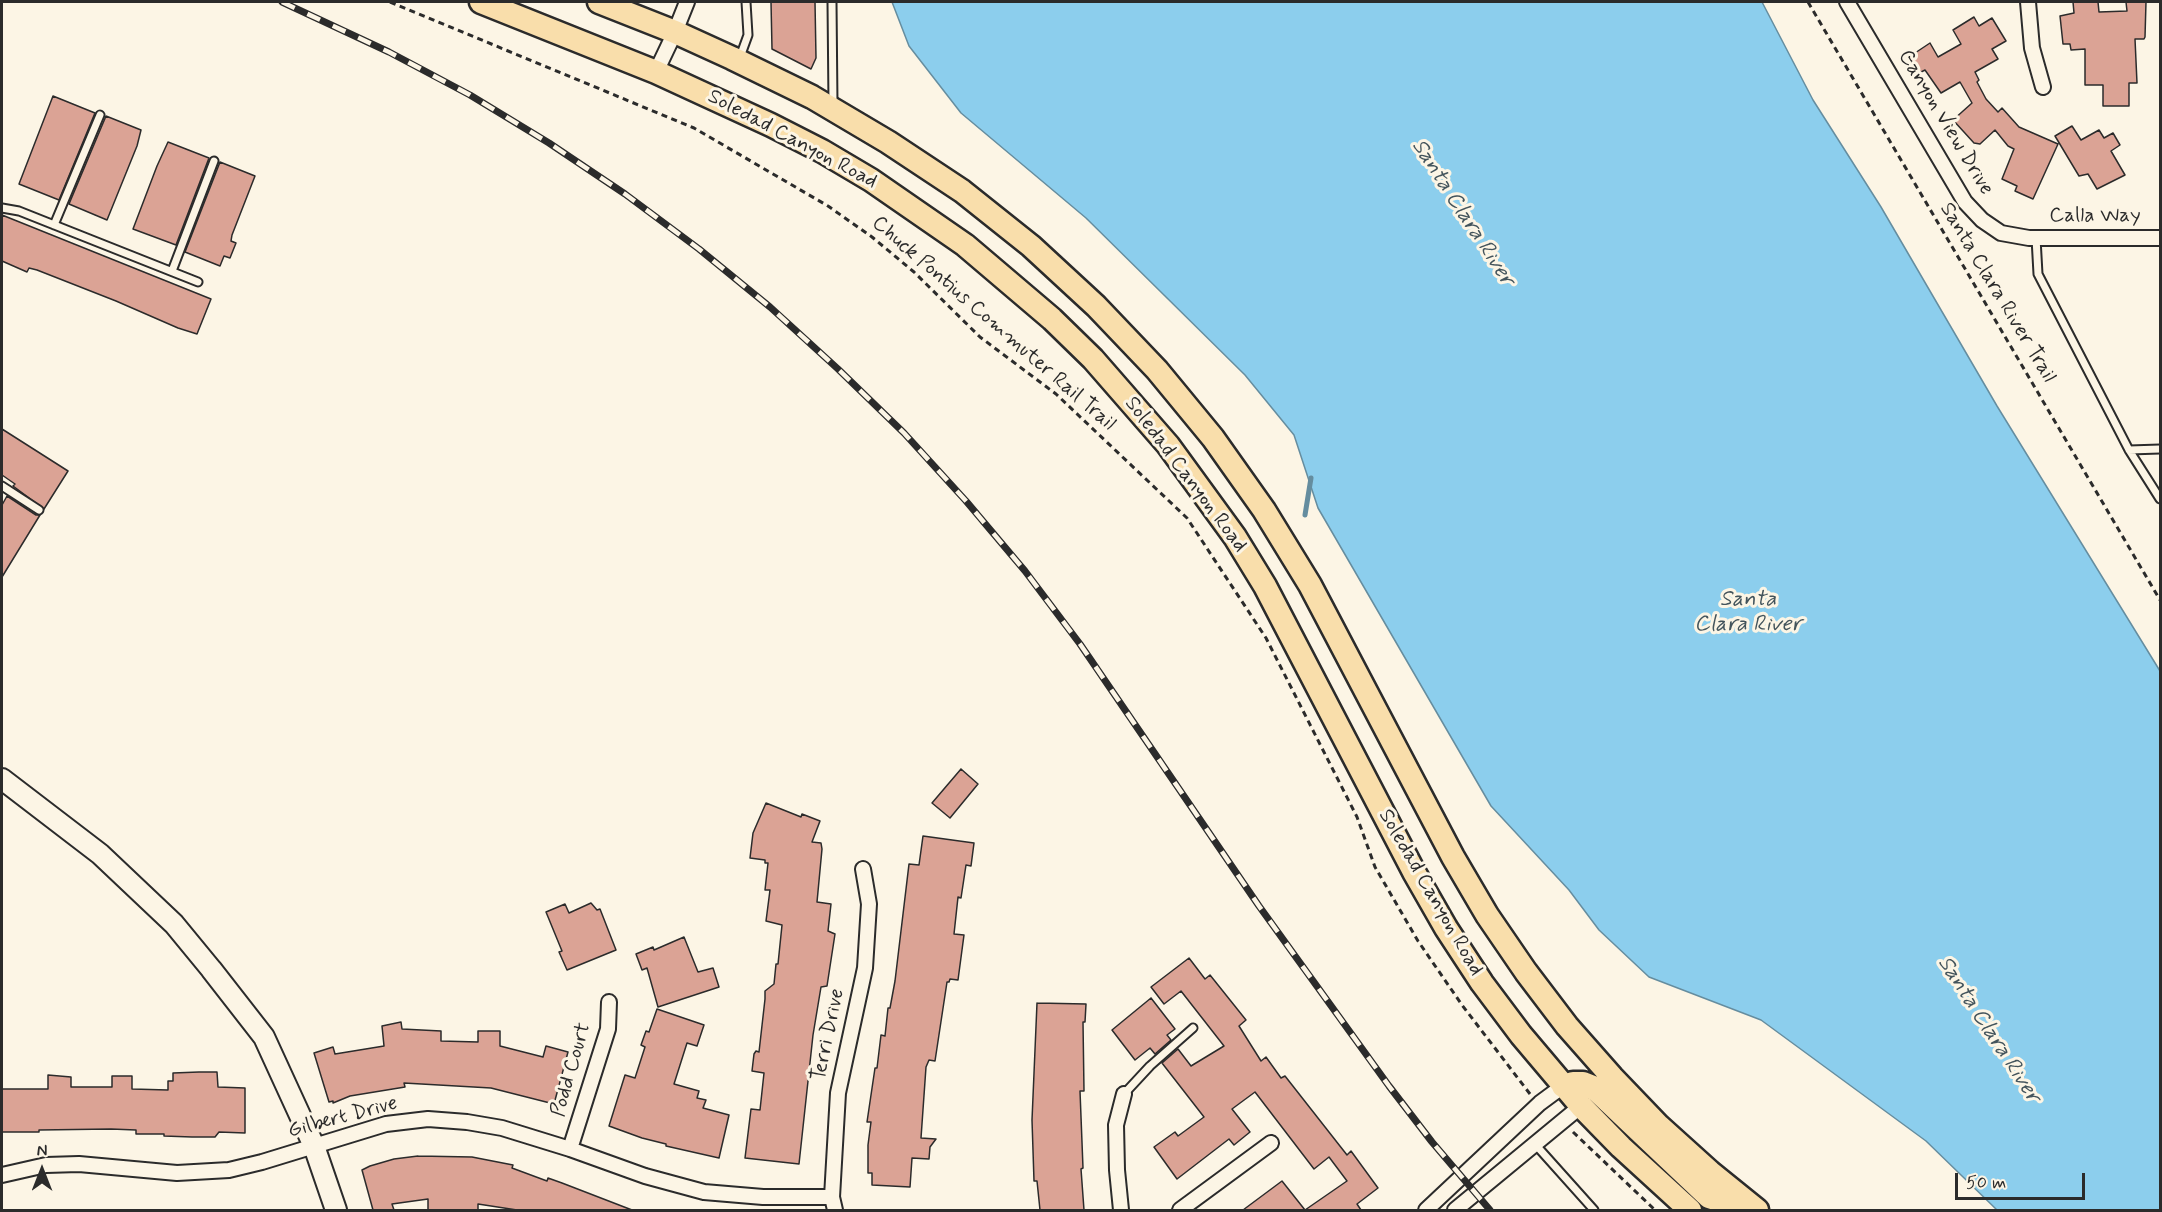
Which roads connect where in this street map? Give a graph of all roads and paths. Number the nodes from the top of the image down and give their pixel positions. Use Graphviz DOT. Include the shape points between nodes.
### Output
graph roads {
  1 [pos="390,2"];
  2 [pos="481,2"];
  3 [pos="599,2"];
  4 [pos="687,2"];
  5 [pos="746,2"];
  6 [pos="832,2"];
  7 [pos="1808,2"];
  8 [pos="1847,2"];
  9 [pos="2028,2"];
  10 [pos="675,32"];
  11 [pos="738,62"];
  12 [pos="656,72"];
  13 [pos="2043,87"];
  14 [pos="833,109"];
  15 [pos="100,115"];
  16 [pos="214,161"];
  17 [pos="2,208"];
  18 [pos="54,225"];
  19 [pos="2032,238"];
  20 [pos="2160,238"];
  21 [pos="172,271"];
  22 [pos="198,282"];
  23 [pos="2160,449"];
  24 [pos="2130,450"];
  25 [pos="2,486"];
  26 [pos="2160,500"];
  27 [pos="39,510"];
  28 [pos="2160,600"];
  29 [pos="2,779"];
  30 [pos="863,869"];
  31 [pos="609,1002"];
  32 [pos="1193,1028"];
  33 [pos="1563,1086"];
  34 [pos="1124,1094"];
  35 [pos="1540,1103"];
  36 [pos="1581,1106"];
  37 [pos="1561,1121"];
  38 [pos="1271,1143"];
  39 [pos="1534,1143"];
  40 [pos="314,1146"];
  41 [pos="570,1149"];
  42 [pos="2,1175"];
  43 [pos="833,1204"];
  44 [pos="336,1210"];
  45 [pos="1121,1210"];
  46 [pos="1180,1210"];
  47 [pos="1426,1210"];
  48 [pos="1455,1210"];
  49 [pos="1594,1210"];
  50 [pos="1655,1210"];
  51 [pos="1690,1210"];
  52 [pos="1749,1210"];
  53 [pos="1757,1210"];
  1 -- 35 [label="path, Chuck Pontius Commuter Rail Trail" via="694,128 828,206 915,272 980,337 1056,394 1187,518 1266,638 1357,817 1375,867 1418,940 1524,1088"];
  2 -- 12 [label="main road, Soledad Canyon Road"];
  3 -- 10 [label="main road, Soledad Canyon Road"];
  4 -- 10 [label="street"];
  5 -- 11 [label="lane" via="748,35"];
  6 -- 14 [label="lane"];
  7 -- 28 [label="path, Santa Clara River Trail"];
  8 -- 19 [label="street, Canyon View Drive" via="1965,202 2001,233"];
  9 -- 13 [label="street" via="2032,48"];
  10 -- 11 [label="main road, Soledad Canyon Road"];
  10 -- 12 [label="street"];
  11 -- 14 [label="main road, Soledad Canyon Road"];
  12 -- 33 [label="main road, Soledad Canyon Road" via="822,151 919,212 1044,312 1131,401 1235,537 1265,586 1446,928 1489,992"];
  14 -- 53 [label="main road, Soledad Canyon Road" via="962,191 1031,246 1096,306 1164,378 1213,438 1270,519 1310,585 1453,857 1526,972 1567,1026 1659,1126"];
  15 -- 18 [label="lane"];
  16 -- 21 [label="lane"];
  17 -- 18 [label="lane"];
  18 -- 21 [label="lane"];
  19 -- 20 [label="street, Calla Way"];
  19 -- 24 [label="lane" via="2038,274"];
  21 -- 22 [label="lane"];
  23 -- 24 [label="lane"];
  24 -- 26 [label="lane"];
  25 -- 27 [label="lane"];
  29 -- 40 [label="street" via="100,854 174,924 264,1037"];
  30 -- 43 [label="street, Terri Drive" via="869,904 865,968 838,1093"];
  31 -- 41 [label="street, Podd Court" via="608,1029"];
  32 -- 34 [label="lane"];
  33 -- 35 [label="street"];
  33 -- 36 [label="main road, Soledad Canyon Road"];
  33 -- 52 [label="main road" via="1583,1083 1593,1087 1709,1197"];
  34 -- 45 [label="street" via="1116,1125"];
  35 -- 47 [label="street"];
  36 -- 37 [label="street"];
  36 -- 51 [label="main road, Soledad Canyon Road"];
  37 -- 39 [label="street"];
  37 -- 50 [label="path"];
  38 -- 46 [label="street"];
  39 -- 48 [label="street"];
  39 -- 49 [label="lane"];
  40 -- 41 [label="street, Gilbert Drive" via="386,1124 428,1119 502,1128"];
  40 -- 42 [label="street, Gilbert Drive" via="229,1170 177,1173 79,1164 46,1165"];
  40 -- 44 [label="street"];
  41 -- 43 [label="street, Gilbert Drive" via="704,1192"];
}
